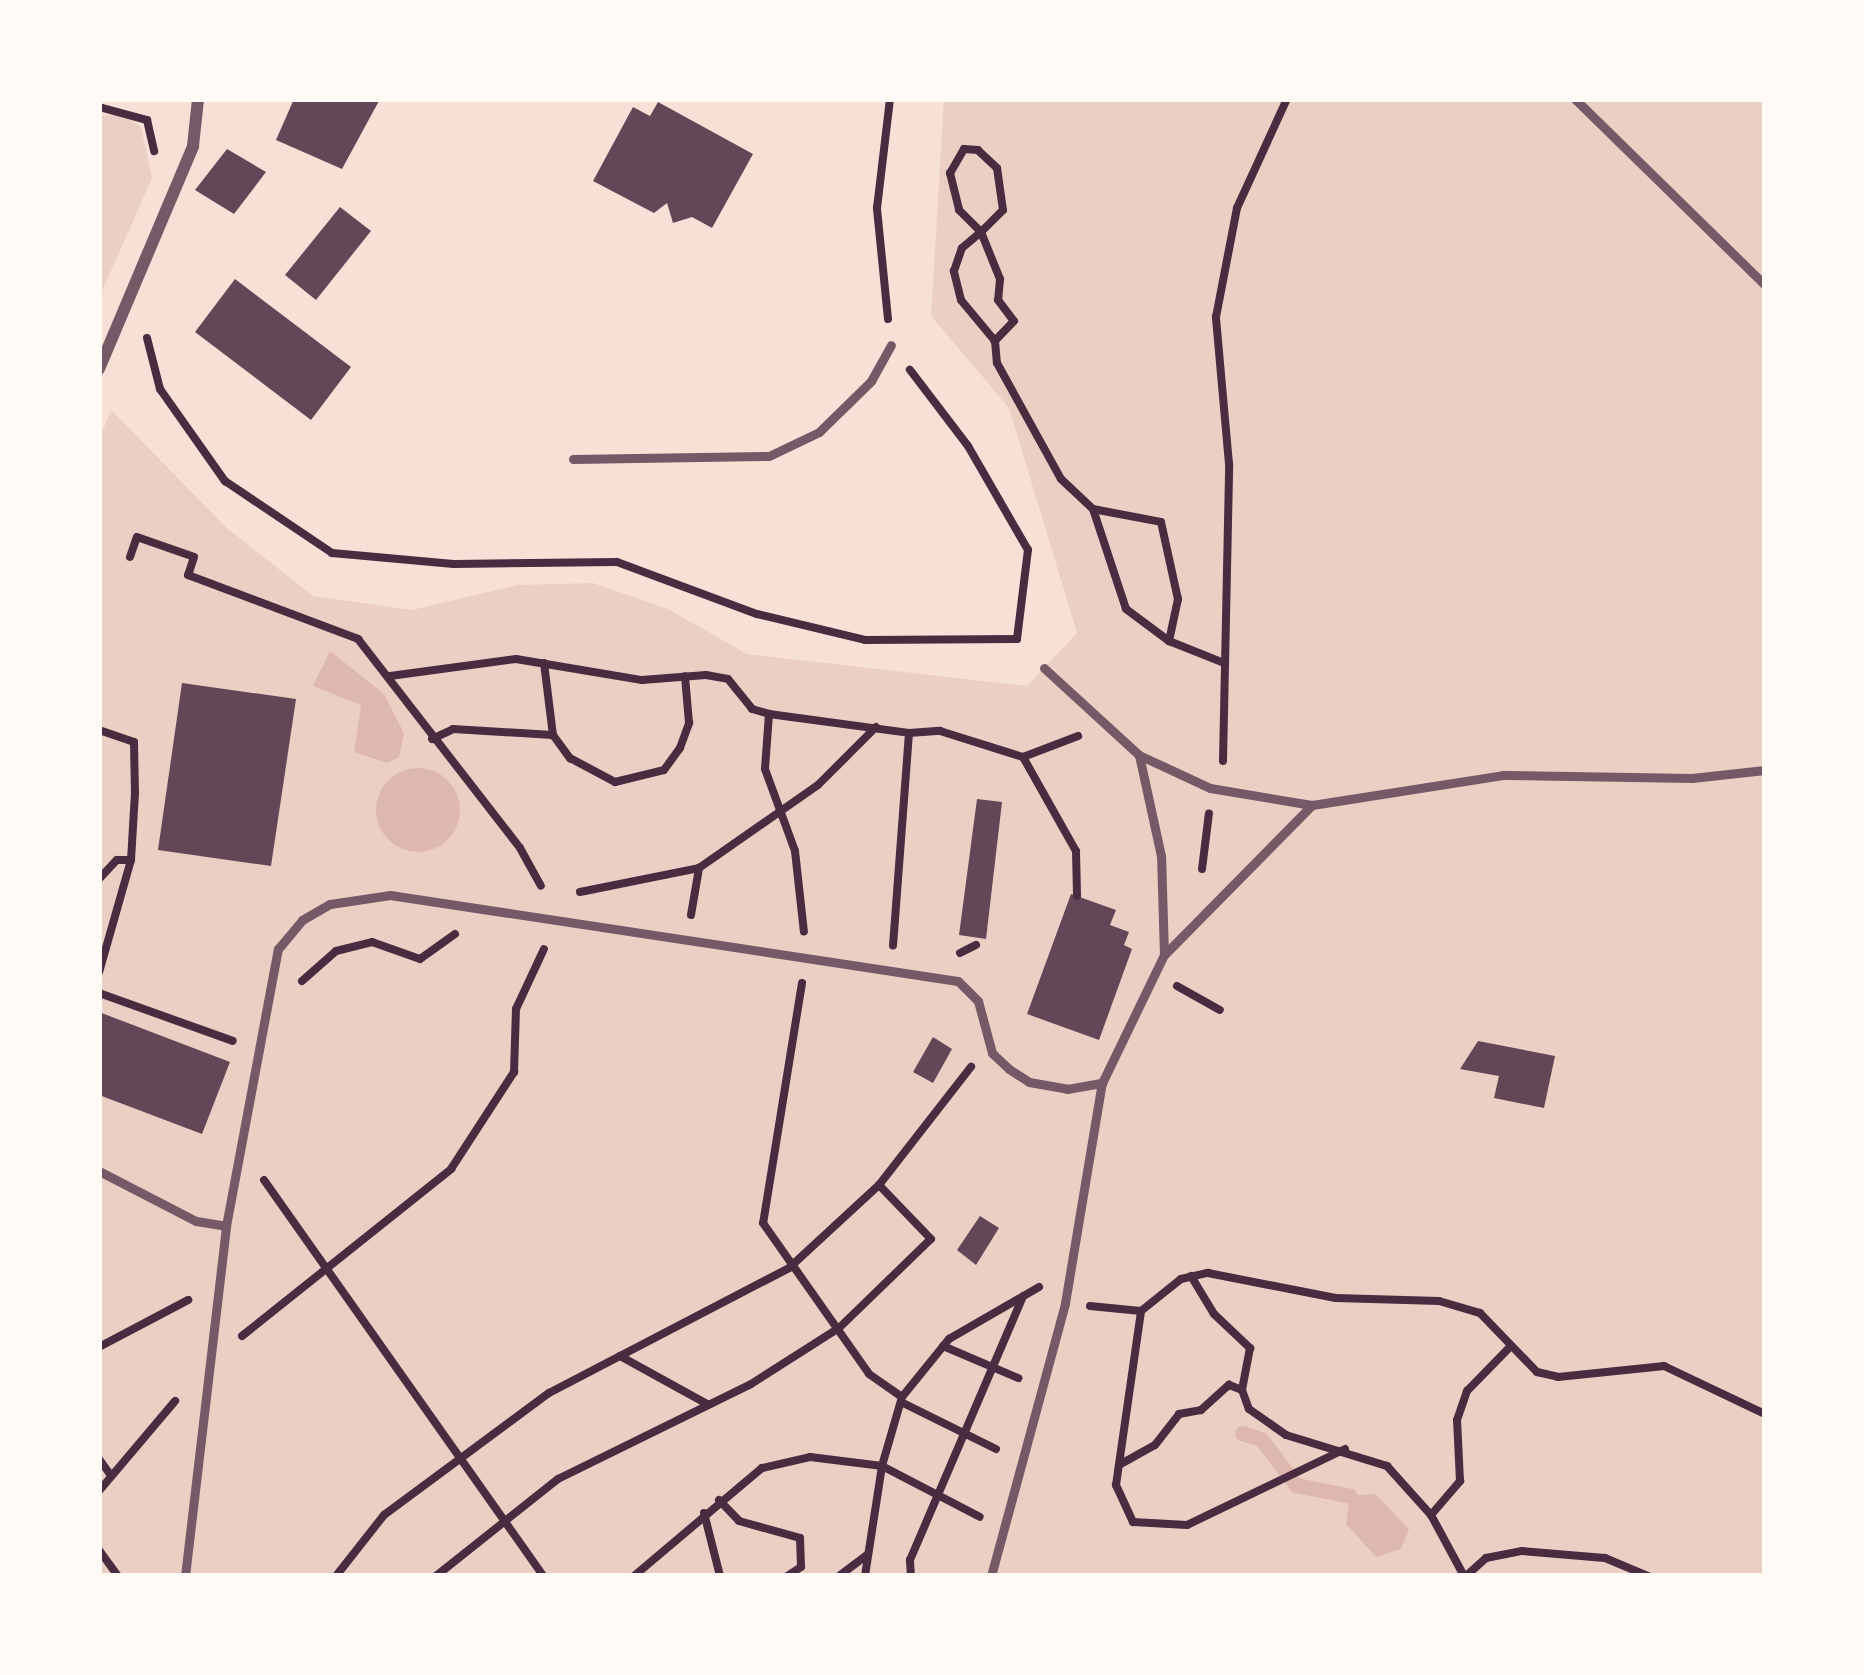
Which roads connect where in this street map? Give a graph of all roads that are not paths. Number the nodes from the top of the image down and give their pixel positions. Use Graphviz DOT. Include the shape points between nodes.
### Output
graph roads {
  1 [pos="198,99"];
  2 [pos="1575,99"];
  3 [pos="1765,285"];
  4 [pos="891,345"];
  5 [pos="99,369"];
  6 [pos="573,459"];
  7 [pos="1045,668"];
  8 [pos="1139,755"];
  9 [pos="1765,770"];
  10 [pos="1312,805"];
  11 [pos="1164,955"];
  12 [pos="1102,1083"];
  13 [pos="99,1171"];
  14 [pos="226,1226"];
  15 [pos="185,1576"];
  16 [pos="991,1576"];
  1 -- 5 [label="street" via="193,146"];
  2 -- 3 [label="lane"];
  4 -- 6 [label="lane" via="871,381 831,421 769,457"];
  7 -- 8 [label="lane"];
  8 -- 10 [label="lane" via="1226,792"];
  8 -- 11 [label="lane" via="1161,856"];
  9 -- 10 [label="lane" via="1692,778 1503,775"];
  10 -- 11 [label="lane"];
  11 -- 12 [label="lane"];
  12 -- 14 [label="lane" via="1029,1082 992,1053 970,991 893,970 390,896 330,904 302,920 278,949"];
  12 -- 16 [label="lane" via="1072,1270"];
  13 -- 14 [label="lane" via="196,1221"];
  14 -- 15 [label="lane"];
}
